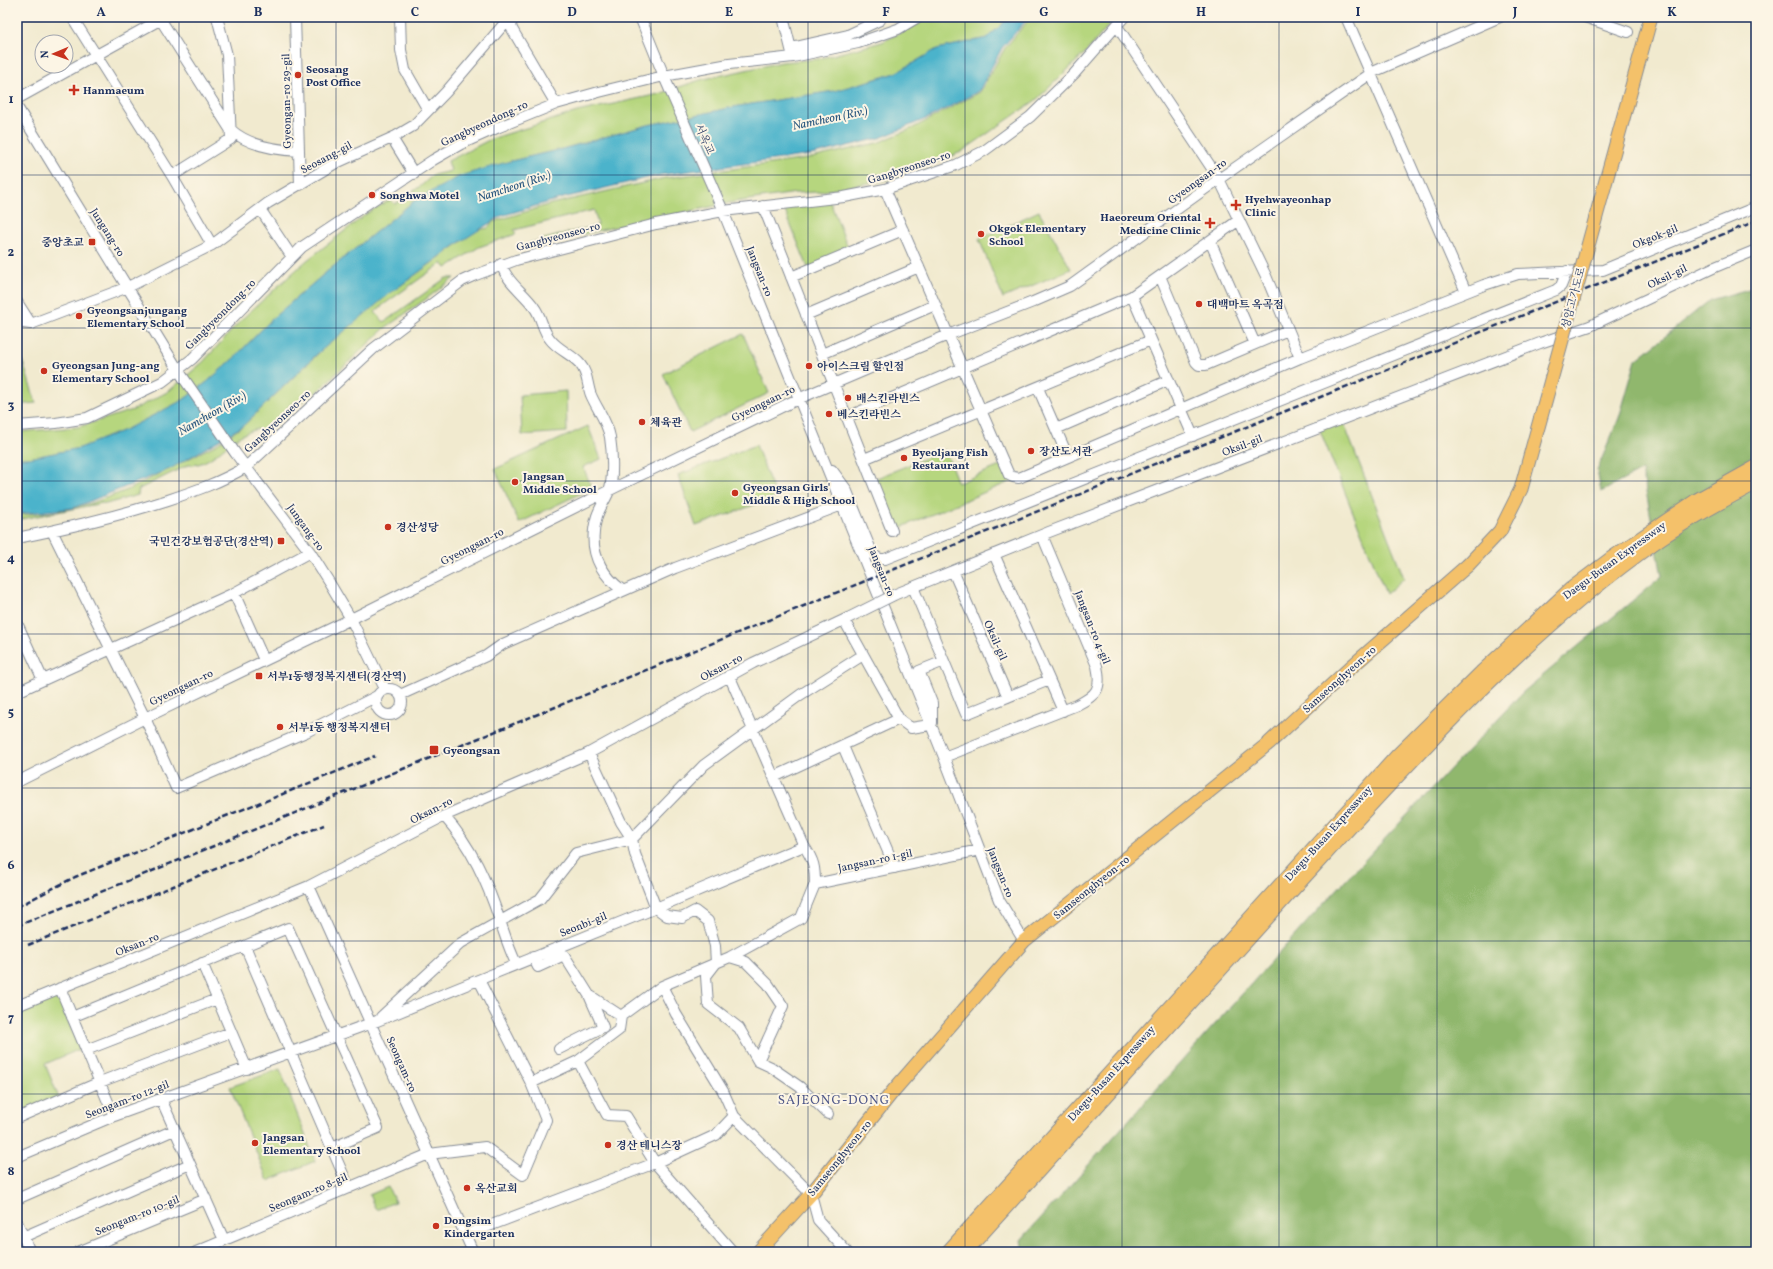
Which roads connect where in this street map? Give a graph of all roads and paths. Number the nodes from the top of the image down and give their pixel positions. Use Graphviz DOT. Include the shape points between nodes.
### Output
graph roads {
  1 [pos="72,17"];
  2 [pos="217,17"];
  3 [pos="296,17"];
  4 [pos="400,17"];
  5 [pos="509,17"];
  6 [pos="640,17"];
  7 [pos="783,17"];
  8 [pos="918,17"];
  9 [pos="1124,17"];
  10 [pos="1346,17"];
  11 [pos="1500,17"];
  12 [pos="1585,17"];
  13 [pos="1651,17"];
  14 [pos="162,18"];
  15 [pos="882,18"];
  16 [pos="1117,26"];
  17 [pos="1628,32"];
  18 [pos="792,53"];
  19 [pos="96,55"];
  20 [pos="1371,74"];
  21 [pos="665,79"];
  22 [pos="17,100"];
  23 [pos="556,104"];
  24 [pos="17,107"];
  25 [pos="428,110"];
  26 [pos="230,129"];
  27 [pos="392,138"];
  28 [pos="299,151"];
  29 [pos="414,174"];
  30 [pos="172,176"];
  31 [pos="1220,179"];
  32 [pos="300,185"];
  33 [pos="886,189"];
  34 [pos="763,206"];
  35 [pos="1756,207"];
  36 [pos="260,209"];
  37 [pos="723,209"];
  38 [pos="1239,220"];
  39 [pos="903,230"];
  40 [pos="1210,241"];
  41 [pos="212,245"];
  42 [pos="1756,250"];
  43 [pos="292,257"];
  44 [pos="501,264"];
  45 [pos="919,267"];
  46 [pos="1563,271"];
  47 [pos="1160,276"];
  48 [pos="791,277"];
  49 [pos="128,287"];
  50 [pos="1466,292"];
  51 [pos="1132,296"];
  52 [pos="17,302"];
  53 [pos="935,305"];
  54 [pos="806,315"];
  55 [pos="17,322"];
  56 [pos="31,324"];
  57 [pos="1288,330"];
  58 [pos="948,335"];
  59 [pos="1151,340"];
  60 [pos="1255,344"];
  61 [pos="822,354"];
  62 [pos="1300,358"];
  63 [pos="963,368"];
  64 [pos="178,370"];
  65 [pos="1169,380"];
  66 [pos="834,384"];
  67 [pos="1038,388"];
  68 [pos="798,399"];
  69 [pos="1182,408"];
  70 [pos="982,411"];
  71 [pos="847,417"];
  72 [pos="17,426"];
  73 [pos="1056,430"];
  74 [pos="1193,436"];
  75 [pos="822,456"];
  76 [pos="1068,457"];
  77 [pos="864,459"];
  78 [pos="246,467"];
  79 [pos="1756,468"];
  80 [pos="1756,482"];
  81 [pos="610,490"];
  82 [pos="842,505"];
  83 [pos="52,531"];
  84 [pos="892,531"];
  85 [pos="1042,535"];
  86 [pos="17,538"];
  87 [pos="310,552"];
  88 [pos="994,554"];
  89 [pos="1468,565"];
  90 [pos="953,571"];
  91 [pos="913,587"];
  92 [pos="622,590"];
  93 [pos="234,593"];
  94 [pos="892,595"];
  95 [pos="1575,595"];
  96 [pos="351,618"];
  97 [pos="846,619"];
  98 [pos="17,623"];
  99 [pos="111,650"];
  100 [pos="863,655"];
  101 [pos="264,660"];
  102 [pos="944,661"];
  103 [pos="729,675"];
  104 [pos="43,680"];
  105 [pos="1049,680"];
  106 [pos="17,692"];
  107 [pos="381,693"];
  108 [pos="400,695"];
  109 [pos="1008,696"];
  110 [pos="378,709"];
  111 [pos="1063,711"];
  112 [pos="145,718"];
  113 [pos="334,719"];
  114 [pos="899,720"];
  115 [pos="931,727"];
  116 [pos="753,728"];
  117 [pos="843,746"];
  118 [pos="588,753"];
  119 [pos="944,757"];
  120 [pos="1403,759"];
  121 [pos="774,776"];
  122 [pos="17,782"];
  123 [pos="444,816"];
  124 [pos="632,839"];
  125 [pos="804,846"];
  126 [pos="980,850"];
  127 [pos="895,868"];
  128 [pos="815,884"];
  129 [pos="310,886"];
  130 [pos="656,908"];
  131 [pos="501,922"];
  132 [pos="1024,941"];
  133 [pos="245,946"];
  134 [pos="730,957"];
  135 [pos="533,958"];
  136 [pos="202,963"];
  137 [pos="716,963"];
  138 [pos="516,964"];
  139 [pos="479,980"];
  140 [pos="662,986"];
  141 [pos="60,988"];
  142 [pos="589,995"];
  143 [pos="217,999"];
  144 [pos="17,1006"];
  145 [pos="621,1016"];
  146 [pos="72,1017"];
  147 [pos="374,1022"];
  148 [pos="231,1032"];
  149 [pos="337,1036"];
  150 [pos="559,1049"];
  151 [pos="86,1050"];
  152 [pos="291,1053"];
  153 [pos="578,1061"];
  154 [pos="758,1061"];
  155 [pos="247,1069"];
  156 [pos="100,1082"];
  157 [pos="530,1083"];
  158 [pos="161,1099"];
  159 [pos="828,1114"];
  160 [pos="114,1116"];
  161 [pos="734,1116"];
  162 [pos="17,1118"];
  163 [pos="174,1130"];
  164 [pos="332,1148"];
  165 [pos="429,1154"];
  166 [pos="17,1157"];
  167 [pos="655,1163"];
  168 [pos="190,1164"];
  169 [pos="349,1188"];
  170 [pos="811,1194"];
  171 [pos="17,1199"];
  172 [pos="206,1199"];
  173 [pos="17,1222"];
  174 [pos="466,1235"];
  175 [pos="23,1237"];
  176 [pos="224,1240"];
  177 [pos="30,1252"];
  178 [pos="78,1252"];
  179 [pos="196,1252"];
  180 [pos="473,1252"];
  181 [pos="733,1252"];
  182 [pos="758,1252"];
  183 [pos="847,1252"];
  184 [pos="949,1252"];
  185 [pos="964,1252"];
  1 -- 19 [label="street"];
  2 -- 26 [label="street" via="227,55"];
  3 -- 28 [label="street, Gyeongan-ro 29-gil"];
  4 -- 25 [label="street" via="401,50 405,70"];
  5 -- 23 [label="street" via="512,29"];
  5 -- 25 [label="street, Seosang-gil"];
  6 -- 21 [label="street"];
  7 -- 18 [label="street"];
  8 -- 18 [label="street, Gangbyeondong-ro" via="898,29 858,43"];
  9 -- 16 [label="street, Gangbyeonseo-ro"];
  10 -- 20 [label="street"];
  11 -- 20 [label="street, Gyeongsan-ro"];
  12 -- 17 [label="street"];
  13 -- 89 [label="main road, 성암고가도로, bridge" via="1520,489 1500,531"];
  14 -- 19 [label="street"];
  14 -- 26 [label="street"];
  15 -- 18 [label="street" via="848,36"];
  16 -- 31 [label="street"];
  16 -- 33 [label="street, Gangbyeonseo-ro" via="1074,74 1030,117 1007,135 984,151 956,165"];
  18 -- 21 [label="street, Gangbyeondong-ro"];
  19 -- 22 [label="street"];
  19 -- 30 [label="street"];
  20 -- 31 [label="street, Gyeongsan-ro"];
  20 -- 50 [label="street"];
  21 -- 23 [label="street, Gangbyeondong-ro" via="599,92"];
  21 -- 37 [label="street, 서옥교"];
  23 -- 29 [label="street, Gangbyeondong-ro" via="461,144"];
  24 -- 49 [label="street, Jungang-ro"];
  25 -- 27 [label="street, Seosang-gil" via="413,126"];
  26 -- 28 [label="street" via="236,135 271,149"];
  26 -- 30 [label="street" via="231,139"];
  27 -- 29 [label="street"];
  27 -- 32 [label="street, Seosang-gil" via="334,164"];
  28 -- 32 [label="street, Gyeongan-ro 29-gil"];
  29 -- 43 [label="street, Gangbyeondong-ro" via="302,247"];
  30 -- 41 [label="street"];
  31 -- 38 [label="street"];
  31 -- 58 [label="street, Gyeongsan-ro" via="1070,286"];
  32 -- 36 [label="street, Seosang-gil"];
  33 -- 34 [label="street, Gangbyeonseo-ro" via="844,197"];
  33 -- 39 [label="street"];
  34 -- 37 [label="street, Gangbyeonseo-ro"];
  34 -- 48 [label="street"];
  35 -- 46 [label="street, Okgok-gil" via="1604,270"];
  36 -- 41 [label="street, Seosang-gil"];
  36 -- 43 [label="street"];
  37 -- 44 [label="street, Gangbyeonseo-ro" via="612,234"];
  37 -- 68 [label="street, Jangsan-ro"];
  38 -- 40 [label="street"];
  38 -- 57 [label="street"];
  39 -- 45 [label="street"];
  39 -- 48 [label="street"];
  40 -- 47 [label="street"];
  40 -- 60 [label="street"];
  41 -- 49 [label="street, Seosang-gil"];
  42 -- 85 [label="street, Oksil-gil" via="1590,326"];
  43 -- 64 [label="street, Gangbyeondong-ro" via="208,344"];
  44 -- 78 [label="street, Gangbyeonseo-ro" via="462,281 385,339 348,370"];
  44 -- 81 [label="street" via="505,275 526,296 539,314 550,340 576,360 583,369 591,396 610,436"];
  45 -- 53 [label="street"];
  45 -- 54 [label="street"];
  46 -- 50 [label="street, Okgok-gil" via="1518,274"];
  46 -- 74 [label="street" via="1561,286 1556,290"];
  47 -- 51 [label="street"];
  47 -- 60 [label="street" via="1198,365 1206,365"];
  48 -- 54 [label="street"];
  49 -- 56 [label="street, Seosang-gil"];
  49 -- 64 [label="street, Jungang-ro"];
  50 -- 62 [label="street, Okgok-gil"];
  51 -- 59 [label="street"];
  51 -- 63 [label="street"];
  52 -- 56 [label="street"];
  53 -- 58 [label="street"];
  53 -- 61 [label="street"];
  54 -- 61 [label="street"];
  55 -- 56 [label="street"];
  57 -- 60 [label="street"];
  57 -- 62 [label="street"];
  58 -- 63 [label="street"];
  58 -- 66 [label="street, Gyeongsan-ro"];
  59 -- 65 [label="street"];
  59 -- 67 [label="street"];
  61 -- 66 [label="street"];
  62 -- 69 [label="street, Okgok-gil"];
  63 -- 70 [label="street"];
  63 -- 71 [label="street"];
  64 -- 72 [label="street, Gangbyeondong-ro" via="149,389 87,418"];
  64 -- 78 [label="street, Jungang-ro"];
  65 -- 69 [label="street"];
  65 -- 73 [label="street"];
  66 -- 68 [label="street, Gyeongsan-ro"];
  66 -- 71 [label="street"];
  67 -- 70 [label="street"];
  67 -- 73 [label="street"];
  68 -- 75 [label="street, Jangsan-ro"];
  68 -- 81 [label="street, Gyeongsan-ro"];
  69 -- 74 [label="street"];
  69 -- 76 [label="street, Okgok-gil"];
  70 -- 76 [label="street, Okgok-gil" via="1009,475 1019,478"];
  70 -- 77 [label="street"];
  71 -- 77 [label="street"];
  73 -- 76 [label="street"];
  74 -- 75 [label="street" via="885,559 873,555 846,489"];
  75 -- 82 [label="street, Jangsan-ro"];
  77 -- 84 [label="street"];
  78 -- 83 [label="street, Gangbyeonseo-ro" via="193,492 117,516"];
  78 -- 87 [label="street, Jungang-ro"];
  79 -- 95 [label="highway, Daegu-Busan Expressway" via="1697,501 1612,559"];
  80 -- 95 [label="highway, Daegu-Busan Expressway" via="1718,502"];
  81 -- 92 [label="street" via="598,515 594,545 605,575"];
  81 -- 96 [label="street, Gyeongsan-ro"];
  82 -- 92 [label="street"];
  82 -- 115 [label="street, Jangsan-ro"];
  83 -- 86 [label="street, Gangbyeonseo-ro"];
  83 -- 99 [label="street"];
  85 -- 88 [label="street, Oksil-gil"];
  85 -- 111 [label="street, Jangsan-ro 4-gil" via="1097,666 1100,679 1097,691 1088,699"];
  87 -- 93 [label="street"];
  87 -- 96 [label="street, Jungang-ro"];
  88 -- 90 [label="street, Oksil-gil"];
  88 -- 105 [label="street"];
  89 -- 132 [label="main road, Samseonghyeon-ro" via="1269,743"];
  90 -- 91 [label="street, Oksil-gil"];
  90 -- 109 [label="street, Oksil-gil"];
  91 -- 94 [label="street, Oksil-gil"];
  91 -- 102 [label="street"];
  92 -- 108 [label="street" via="503,644 486,656"];
  93 -- 99 [label="street"];
  93 -- 101 [label="street"];
  94 -- 97 [label="street, Oksan-ro, bridge"];
  95 -- 120 [label="highway, Daegu-Busan Expressway" via="1487,683"];
  96 -- 101 [label="street, Gyeongsan-ro"];
  96 -- 107 [label="street, Jungang-ro"];
  97 -- 100 [label="street"];
  97 -- 103 [label="street, Oksan-ro"];
  98 -- 104 [label="street"];
  99 -- 104 [label="street"];
  99 -- 112 [label="street"];
  100 -- 114 [label="street"];
  100 -- 116 [label="street"];
  101 -- 112 [label="street, Gyeongsan-ro"];
  102 -- 109 [label="street" via="966,714"];
  102 -- 115 [label="street" via="919,671 932,703"];
  103 -- 116 [label="street"];
  103 -- 118 [label="street, Oksan-ro"];
  104 -- 106 [label="street"];
  105 -- 109 [label="street"];
  105 -- 111 [label="street"];
  107 -- 108 [label="street" via="394,690"];
  107 -- 110 [label="street" via="376,703"];
  107 -- 113 [label="street"];
  108 -- 110 [label="street" via="401,708 395,714 387,715"];
  110 -- 113 [label="street"];
  111 -- 119 [label="street, Jangsan-ro 4-gil"];
  112 -- 113 [label="street" via="176,788"];
  112 -- 122 [label="street, Gyeongsan-ro"];
  114 -- 115 [label="street" via="911,728"];
  114 -- 117 [label="street"];
  115 -- 119 [label="street, Jangsan-ro"];
  116 -- 121 [label="street"];
  116 -- 124 [label="street" via="704,765"];
  117 -- 121 [label="street"];
  117 -- 127 [label="street"];
  118 -- 123 [label="street, Oksan-ro"];
  118 -- 124 [label="street" via="621,822"];
  119 -- 126 [label="street, Jangsan-ro"];
  120 -- 184 [label="highway, Daegu-Busan Expressway"];
  120 -- 185 [label="highway, Daegu-Busan Expressway"];
  121 -- 125 [label="street"];
  123 -- 129 [label="street, Oksan-ro"];
  123 -- 131 [label="street" via="477,862"];
  124 -- 130 [label="street" via="635,854"];
  124 -- 131 [label="street" via="576,853 540,899"];
  125 -- 128 [label="street" via="813,859"];
  125 -- 130 [label="street, Seonbi-gil"];
  126 -- 127 [label="street, Jangsan-ro 1-gil"];
  126 -- 132 [label="street, Jangsan-ro" via="999,900"];
  127 -- 128 [label="street, Jangsan-ro 1-gil"];
  128 -- 134 [label="street" via="801,918"];
  129 -- 141 [label="street, Oksan-ro"];
  129 -- 147 [label="street, Seongam-ro"];
  130 -- 135 [label="street, Seonbi-gil"];
  130 -- 137 [label="street" via="667,916 682,918 695,911 708,920 715,946"];
  131 -- 138 [label="street"];
  131 -- 147 [label="street" via="461,943"];
  132 -- 170 [label="main road, Samseonghyeon-ro" via="894,1090"];
  133 -- 136 [label="street"];
  133 -- 149 [label="street" via="288,928"];
  133 -- 152 [label="street"];
  134 -- 137 [label="street"];
  134 -- 154 [label="street" via="746,962 768,984 783,1006"];
  135 -- 138 [label="street, Seonbi-gil"];
  135 -- 142 [label="street" via="538,967 564,956"];
  136 -- 143 [label="street"];
  136 -- 146 [label="street"];
  137 -- 140 [label="street"];
  137 -- 154 [label="street" via="706,976 708,1004 739,1028"];
  138 -- 139 [label="street, Seonbi-gil"];
  139 -- 147 [label="street, Seonbi-gil"];
  139 -- 157 [label="street"];
  140 -- 145 [label="street"];
  140 -- 161 [label="street" via="723,1091"];
  141 -- 144 [label="street, Oksan-ro"];
  141 -- 146 [label="street"];
  142 -- 145 [label="street"];
  142 -- 150 [label="street" via="603,1027"];
  143 -- 148 [label="street"];
  143 -- 151 [label="street"];
  145 -- 153 [label="street" via="619,1030"];
  146 -- 151 [label="street"];
  147 -- 149 [label="street, Seongam-ro 12-gil"];
  147 -- 165 [label="street, Seongam-ro"];
  148 -- 155 [label="street"];
  148 -- 156 [label="street"];
  149 -- 152 [label="street, Seongam-ro 12-gil"];
  149 -- 164 [label="street" via="378,1128"];
  151 -- 156 [label="street"];
  152 -- 155 [label="street, Seongam-ro 12-gil"];
  152 -- 164 [label="street"];
  153 -- 157 [label="street"];
  153 -- 167 [label="street" via="607,1115 626,1116"];
  154 -- 159 [label="street" via="800,1087"];
  155 -- 158 [label="street, Seongam-ro 12-gil"];
  156 -- 160 [label="street"];
  156 -- 162 [label="street"];
  157 -- 165 [label="street, Seongam-ro 8-gil" via="546,1120 523,1175 485,1147"];
  158 -- 160 [label="street, Seongam-ro 12-gil"];
  158 -- 163 [label="street"];
  160 -- 166 [label="street, Seongam-ro 12-gil"];
  161 -- 167 [label="street" via="716,1135"];
  161 -- 170 [label="street"];
  163 -- 168 [label="street"];
  163 -- 171 [label="street"];
  164 -- 169 [label="street"];
  165 -- 169 [label="street, Seongam-ro 8-gil"];
  165 -- 174 [label="street, Seongam-ro"];
  167 -- 174 [label="street"];
  167 -- 181 [label="street"];
  168 -- 172 [label="street"];
  168 -- 175 [label="street"];
  169 -- 176 [label="street, Seongam-ro 8-gil"];
  170 -- 182 [label="main road, Samseonghyeon-ro"];
  170 -- 183 [label="street" via="818,1220"];
  172 -- 176 [label="street"];
  172 -- 178 [label="street, Seongam-ro 10-gil"];
  173 -- 175 [label="street"];
  174 -- 180 [label="street, Seongam-ro"];
  175 -- 177 [label="street"];
  176 -- 179 [label="street, Seongam-ro 8-gil"];
}
